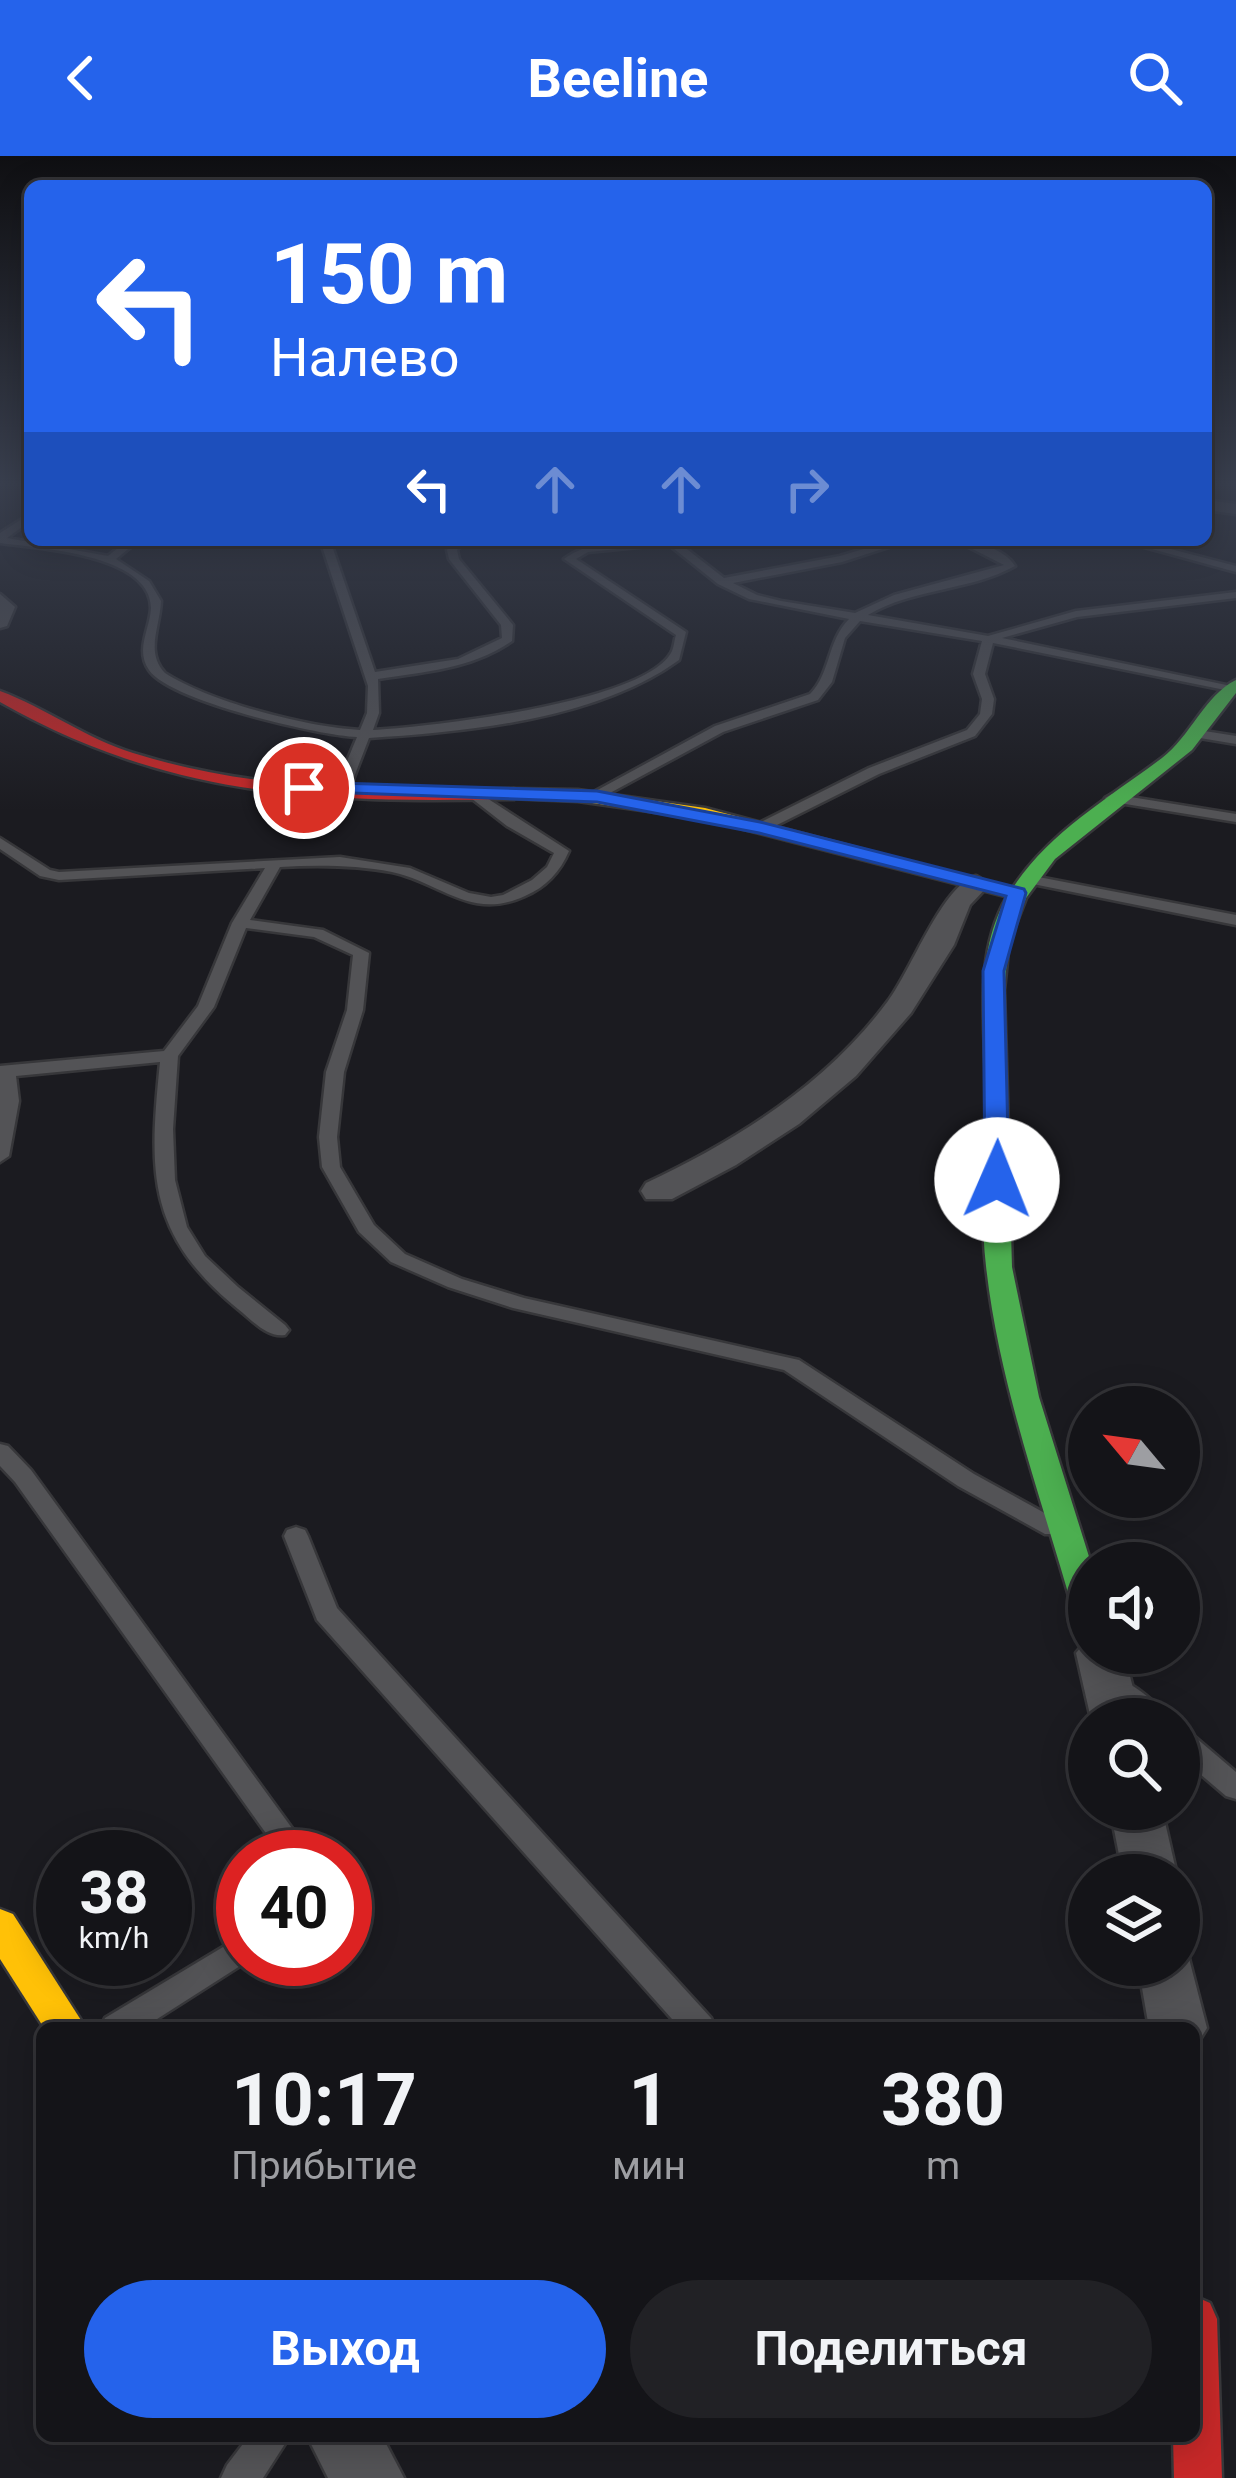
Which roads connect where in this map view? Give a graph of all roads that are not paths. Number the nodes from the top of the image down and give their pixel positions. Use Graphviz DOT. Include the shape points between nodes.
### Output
graph roads {
  1 [pos="153,594"];
  2 [pos="340,594"];
  3 [pos="482,594"];
  4 [pos="622,594"];
  5 [pos="747,594"];
  6 [pos="916,594"];
  7 [pos="1236,595"];
  8 [pos="0,600"];
  9 [pos="860,616"];
  10 [pos="0,622"];
  11 [pos="988,639"];
  12 [pos="372,676"];
  13 [pos="1233,686"];
  14 [pos="0,696"];
  15 [pos="363,734"];
  16 [pos="1198,734"];
  17 [pos="1236,740"];
  18 [pos="342,790"];
  19 [pos="476,795"];
  20 [pos="597,796"];
  21 [pos="1112,799"];
  22 [pos="1236,818"];
  23 [pos="760,827"];
  24 [pos="0,842"];
  25 [pos="275,863"];
  26 [pos="976,884"];
  27 [pos="1022,886"];
  28 [pos="1236,920"];
  29 [pos="240,923"];
  30 [pos="169,1056"];
  31 [pos="3,1071"];
  32 [pos="0,1156"];
  33 [pos="659,1191"];
  34 [pos="278,1330"];
  35 [pos="0,1452"];
  36 [pos="296,1536"];
  37 [pos="1070,1537"];
  38 [pos="1071,1542"];
  39 [pos="1200,1757"];
  40 [pos="1236,1788"];
  41 [pos="279,1830"];
  42 [pos="0,1926"];
  43 [pos="216,1965"];
  44 [pos="1170,1986"];
  45 [pos="62,2022"];
  46 [pos="126,2022"];
  47 [pos="695,2022"];
  48 [pos="1177,2022"];
  49 [pos="267,2442"];
  50 [pos="345,2442"];
  51 [pos="1173,2442"];
  52 [pos="1198,2469"];
  53 [pos="240,2478"];
  54 [pos="369,2478"];
  1 -- 15 [label="lane" via="151,664 164,678 232,706"];
  2 -- 12 [label="lane"];
  3 -- 12 [label="lane" via="507,625 508,639 494,650"];
  4 -- 15 [label="lane" via="682,634 680,655 666,668 553,708"];
  5 -- 9 [label="lane"];
  6 -- 9 [label="lane"];
  7 -- 11 [label="lane" via="1076,614"];
  8 -- 10 [label="street"];
  9 -- 11 [label="lane"];
  9 -- 20 [label="lane" via="845,629 814,697 719,729"];
  11 -- 13 [label="lane"];
  11 -- 23 [label="lane" via="980,674 986,714 971,733"];
  12 -- 15 [label="lane" via="373,713"];
  13 -- 16 [label="street"];
  14 -- 18 [label="street" via="97,749 172,776"];
  15 -- 18 [label="lane"];
  16 -- 17 [label="lane"];
  16 -- 21 [label="street"];
  18 -- 19 [label="street"];
  19 -- 20 [label="street"];
  19 -- 25 [label="lane" via="562,851 547,877 507,900 475,902 433,880 360,863"];
  20 -- 23 [label="street"];
  21 -- 22 [label="lane"];
  21 -- 27 [label="street"];
  23 -- 26 [label="street"];
  24 -- 25 [label="lane" via="58,876"];
  25 -- 29 [label="lane"];
  26 -- 27 [label="street"];
  26 -- 33 [label="street" via="951,908 941,941 893,1016 833,1077 717,1164"];
  27 -- 28 [label="lane"];
  27 -- 37 [label="street" via="994,971 995,1220 1016,1350"];
  29 -- 30 [label="lane" via="206,1007"];
  29 -- 37 [label="lane" via="318,933 361,953 328,1137 332,1167 366,1228 398,1258 520,1303 791,1365 965,1480"];
  30 -- 31 [label="lane"];
  30 -- 34 [label="lane" via="164,1117 176,1228 210,1273"];
  31 -- 32 [label="lane" via="10,1101"];
  35 -- 41 [label="lane"];
  36 -- 47 [label="lane" via="326,1613"];
  37 -- 38 [label="street"];
  39 -- 40 [label="lane"];
  42 -- 45 [label="street"];
  43 -- 46 [label="lane"];
  44 -- 48 [label="street"];
  49 -- 53 [label="lane"];
  50 -- 54 [label="street"];
  51 -- 52 [label="lane"];
}
